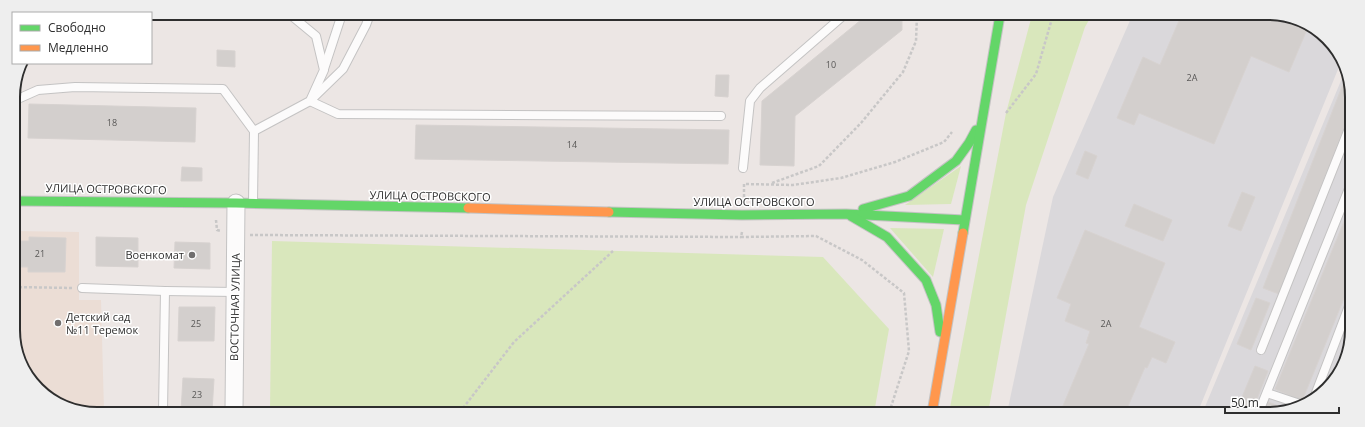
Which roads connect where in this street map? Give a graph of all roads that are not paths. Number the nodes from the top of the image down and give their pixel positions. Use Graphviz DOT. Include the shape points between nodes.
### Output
graph roads {
  1 [pos="297,20"];
  2 [pos="340,20"];
  3 [pos="368,20"];
  4 [pos="838,20"];
  5 [pos="999,20"];
  6 [pos="324,70"];
  7 [pos="20,98"];
  8 [pos="310,101"];
  9 [pos="721,116"];
  10 [pos="983,116"];
  11 [pos="254,131"];
  12 [pos="1345,138"];
  13 [pos="743,168"];
  14 [pos="1345,198"];
  15 [pos="20,201"];
  16 [pos="245,203"];
  17 [pos="846,214"];
  18 [pos="964,220"];
  19 [pos="82,288"];
  20 [pos="165,291"];
  21 [pos="236,292"];
  22 [pos="1345,317"];
  23 [pos="943,349"];
  24 [pos="1260,350"];
  25 [pos="1317,389"];
  26 [pos="1267,393"];
  27 [pos="1294,402"];
  28 [pos="163,407"];
  29 [pos="234,407"];
  30 [pos="933,407"];
  31 [pos="1261,407"];
  1 -- 6 [label="lane" via="316,36"];
  2 -- 6 [label="lane"];
  3 -- 8 [label="lane" via="343,68"];
  4 -- 13 [label="lane" via="760,88 750,101"];
  5 -- 10 [label="street"];
  6 -- 8 [label="lane"];
  7 -- 11 [label="lane" via="38,90 75,87 223,89"];
  8 -- 9 [label="lane" via="338,114"];
  8 -- 11 [label="lane"];
  10 -- 17 [label="street" via="956,161 909,196"];
  10 -- 18 [label="street"];
  11 -- 16 [label="lane"];
  12 -- 24 [label="lane"];
  14 -- 26 [label="lane"];
  15 -- 16 [label="street, УЛИЦА ОСТРОВСКОГО"];
  16 -- 17 [label="street, УЛИЦА ОСТРОВСКОГО" via="742,215"];
  16 -- 21 [label="street, ВОСТОЧНАЯ УЛИЦА" via="236,235"];
  17 -- 18 [label="street"];
  17 -- 23 [label="street" via="887,237 926,280 936,305"];
  18 -- 23 [label="street"];
  19 -- 20 [label="lane"];
  20 -- 21 [label="lane"];
  20 -- 28 [label="lane"];
  21 -- 29 [label="street, ВОСТОЧНАЯ УЛИЦА"];
  22 -- 25 [label="lane"];
  23 -- 30 [label="street"];
  26 -- 27 [label="lane"];
  26 -- 31 [label="lane"];
}
